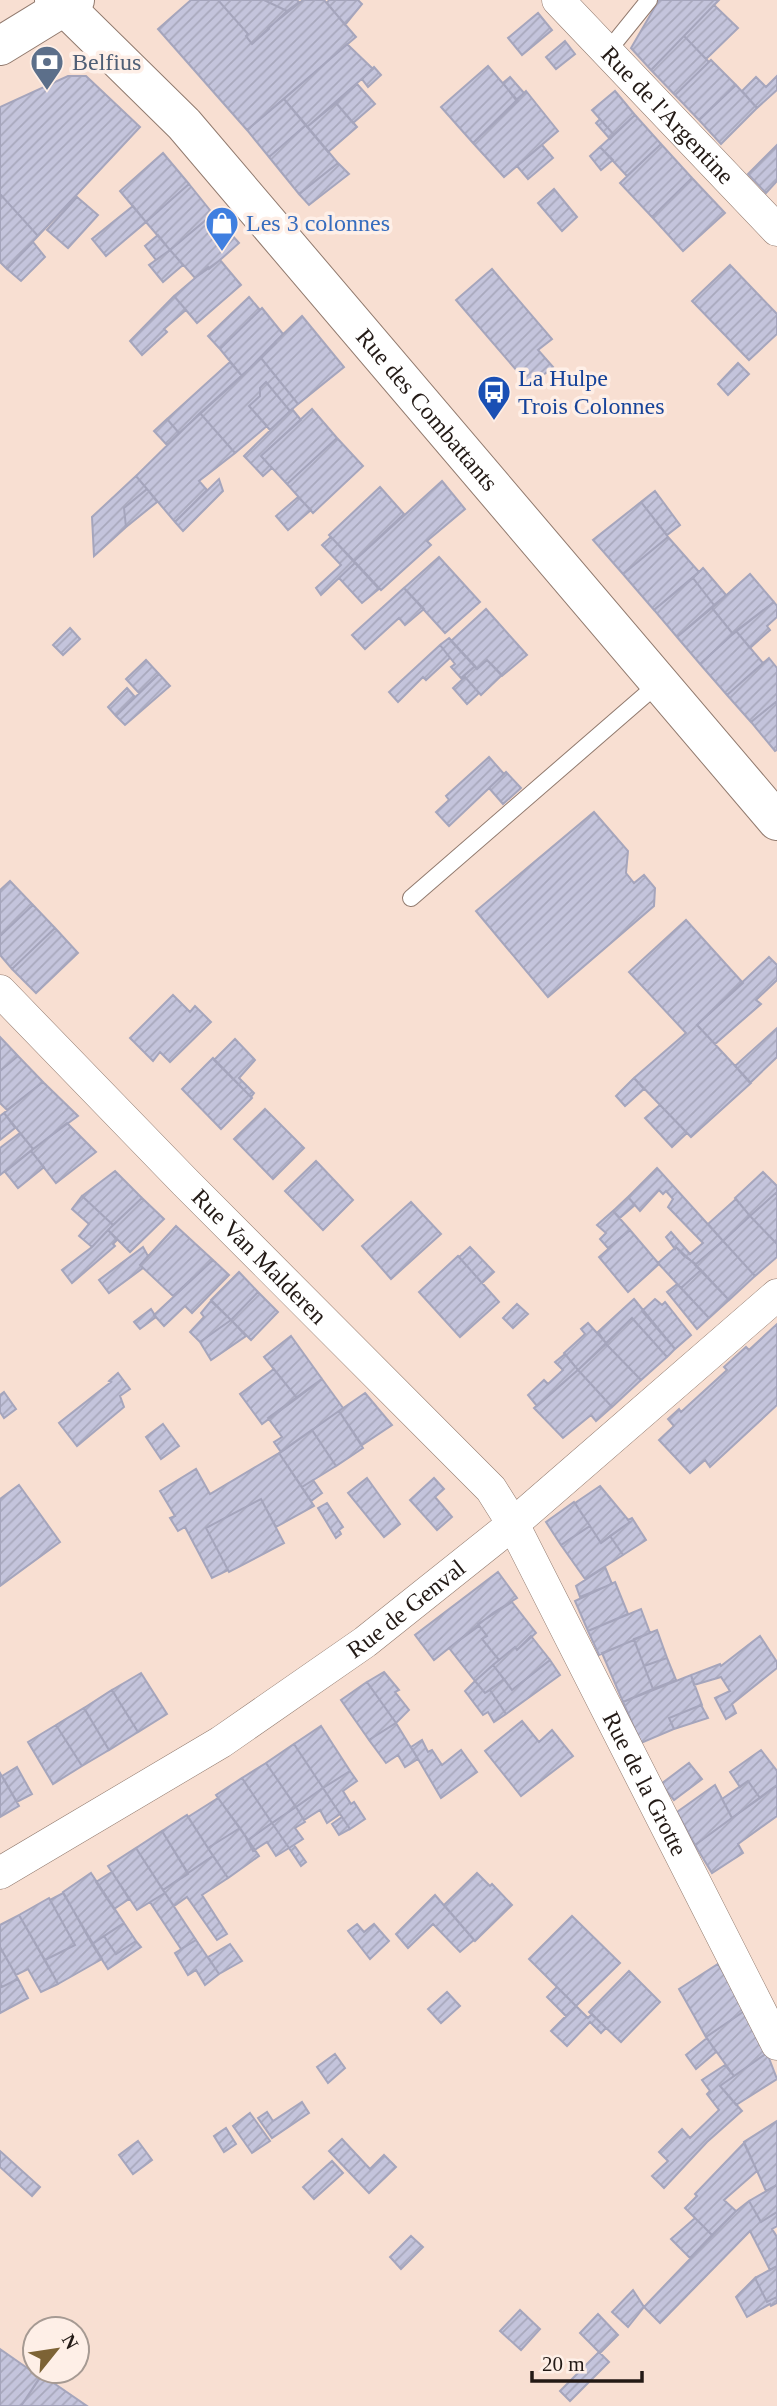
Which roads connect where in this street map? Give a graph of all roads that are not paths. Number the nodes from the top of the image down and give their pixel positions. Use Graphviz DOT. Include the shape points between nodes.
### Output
graph roads {
  1 [pos="558,0"];
  2 [pos="649,0"];
  3 [pos="65,3"];
  4 [pos="0,46"];
  5 [pos="607,52"];
  6 [pos="777,230"];
  7 [pos="660,683"];
  8 [pos="777,821"];
  9 [pos="411,898"];
  10 [pos="0,991"];
  11 [pos="777,1295"];
  12 [pos="513,1524"];
  13 [pos="0,1873"];
  14 [pos="777,2044"];
  1 -- 5 [label="street, Rue de l'Argentine"];
  2 -- 5 [label="lane"];
  3 -- 4 [label="main road"];
  3 -- 7 [label="main road, Rue des Combattants" via="184,124"];
  5 -- 6 [label="street, Rue de l'Argentine"];
  7 -- 8 [label="main road, Rue des Combattants"];
  7 -- 9 [label="lane"];
  10 -- 12 [label="street, Rue Van Malderen" via="491,1489"];
  11 -- 12 [label="street, Rue de Genval"];
  12 -- 13 [label="street, Rue de Genval" via="365,1642 221,1742"];
  12 -- 14 [label="street, Rue de la Grotte"];
}
